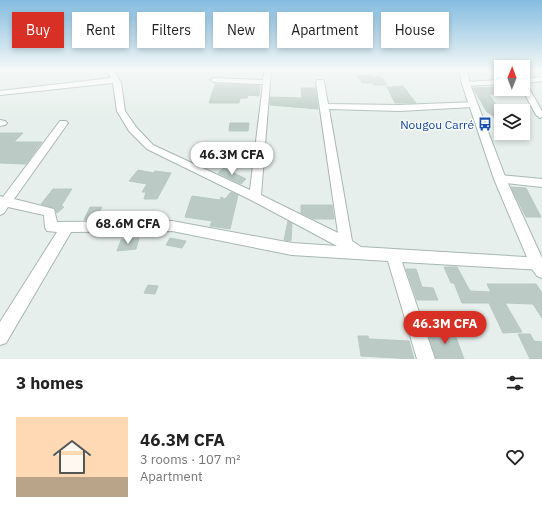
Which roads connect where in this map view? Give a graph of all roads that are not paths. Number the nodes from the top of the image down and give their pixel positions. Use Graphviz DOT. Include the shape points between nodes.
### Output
graph roads {
  1 [pos="40,87"];
  2 [pos="116,87"];
  3 [pos="266,87"];
  4 [pos="321,87"];
  5 [pos="467,87"];
  6 [pos="0,93"];
  7 [pos="530,95"];
  8 [pos="473,104"];
  9 [pos="324,106"];
  10 [pos="539,110"];
  11 [pos="63,123"];
  12 [pos="500,179"];
  13 [pos="542,184"];
  14 [pos="254,197"];
  15 [pos="2,204"];
  16 [pos="67,228"];
  17 [pos="346,244"];
  18 [pos="358,253"];
  19 [pos="393,255"];
  20 [pos="540,266"];
  21 [pos="0,337"];
  22 [pos="426,359"];
  1 -- 6 [label="street"];
  2 -- 14 [label="street" via="120,111 132,129 150,147"];
  3 -- 14 [label="street"];
  4 -- 9 [label="street"];
  5 -- 8 [label="street"];
  7 -- 10 [label="street"];
  8 -- 9 [label="street" via="399,108"];
  8 -- 12 [label="street"];
  9 -- 17 [label="street"];
  11 -- 15 [label="street"];
  12 -- 13 [label="street"];
  12 -- 20 [label="street"];
  14 -- 17 [label="street"];
  15 -- 16 [label="street" via="50,212 51,227"];
  16 -- 18 [label="street" via="172,226 292,249"];
  16 -- 21 [label="street"];
  17 -- 18 [label="street"];
  18 -- 19 [label="street"];
  19 -- 20 [label="street"];
  19 -- 22 [label="street"];
}
